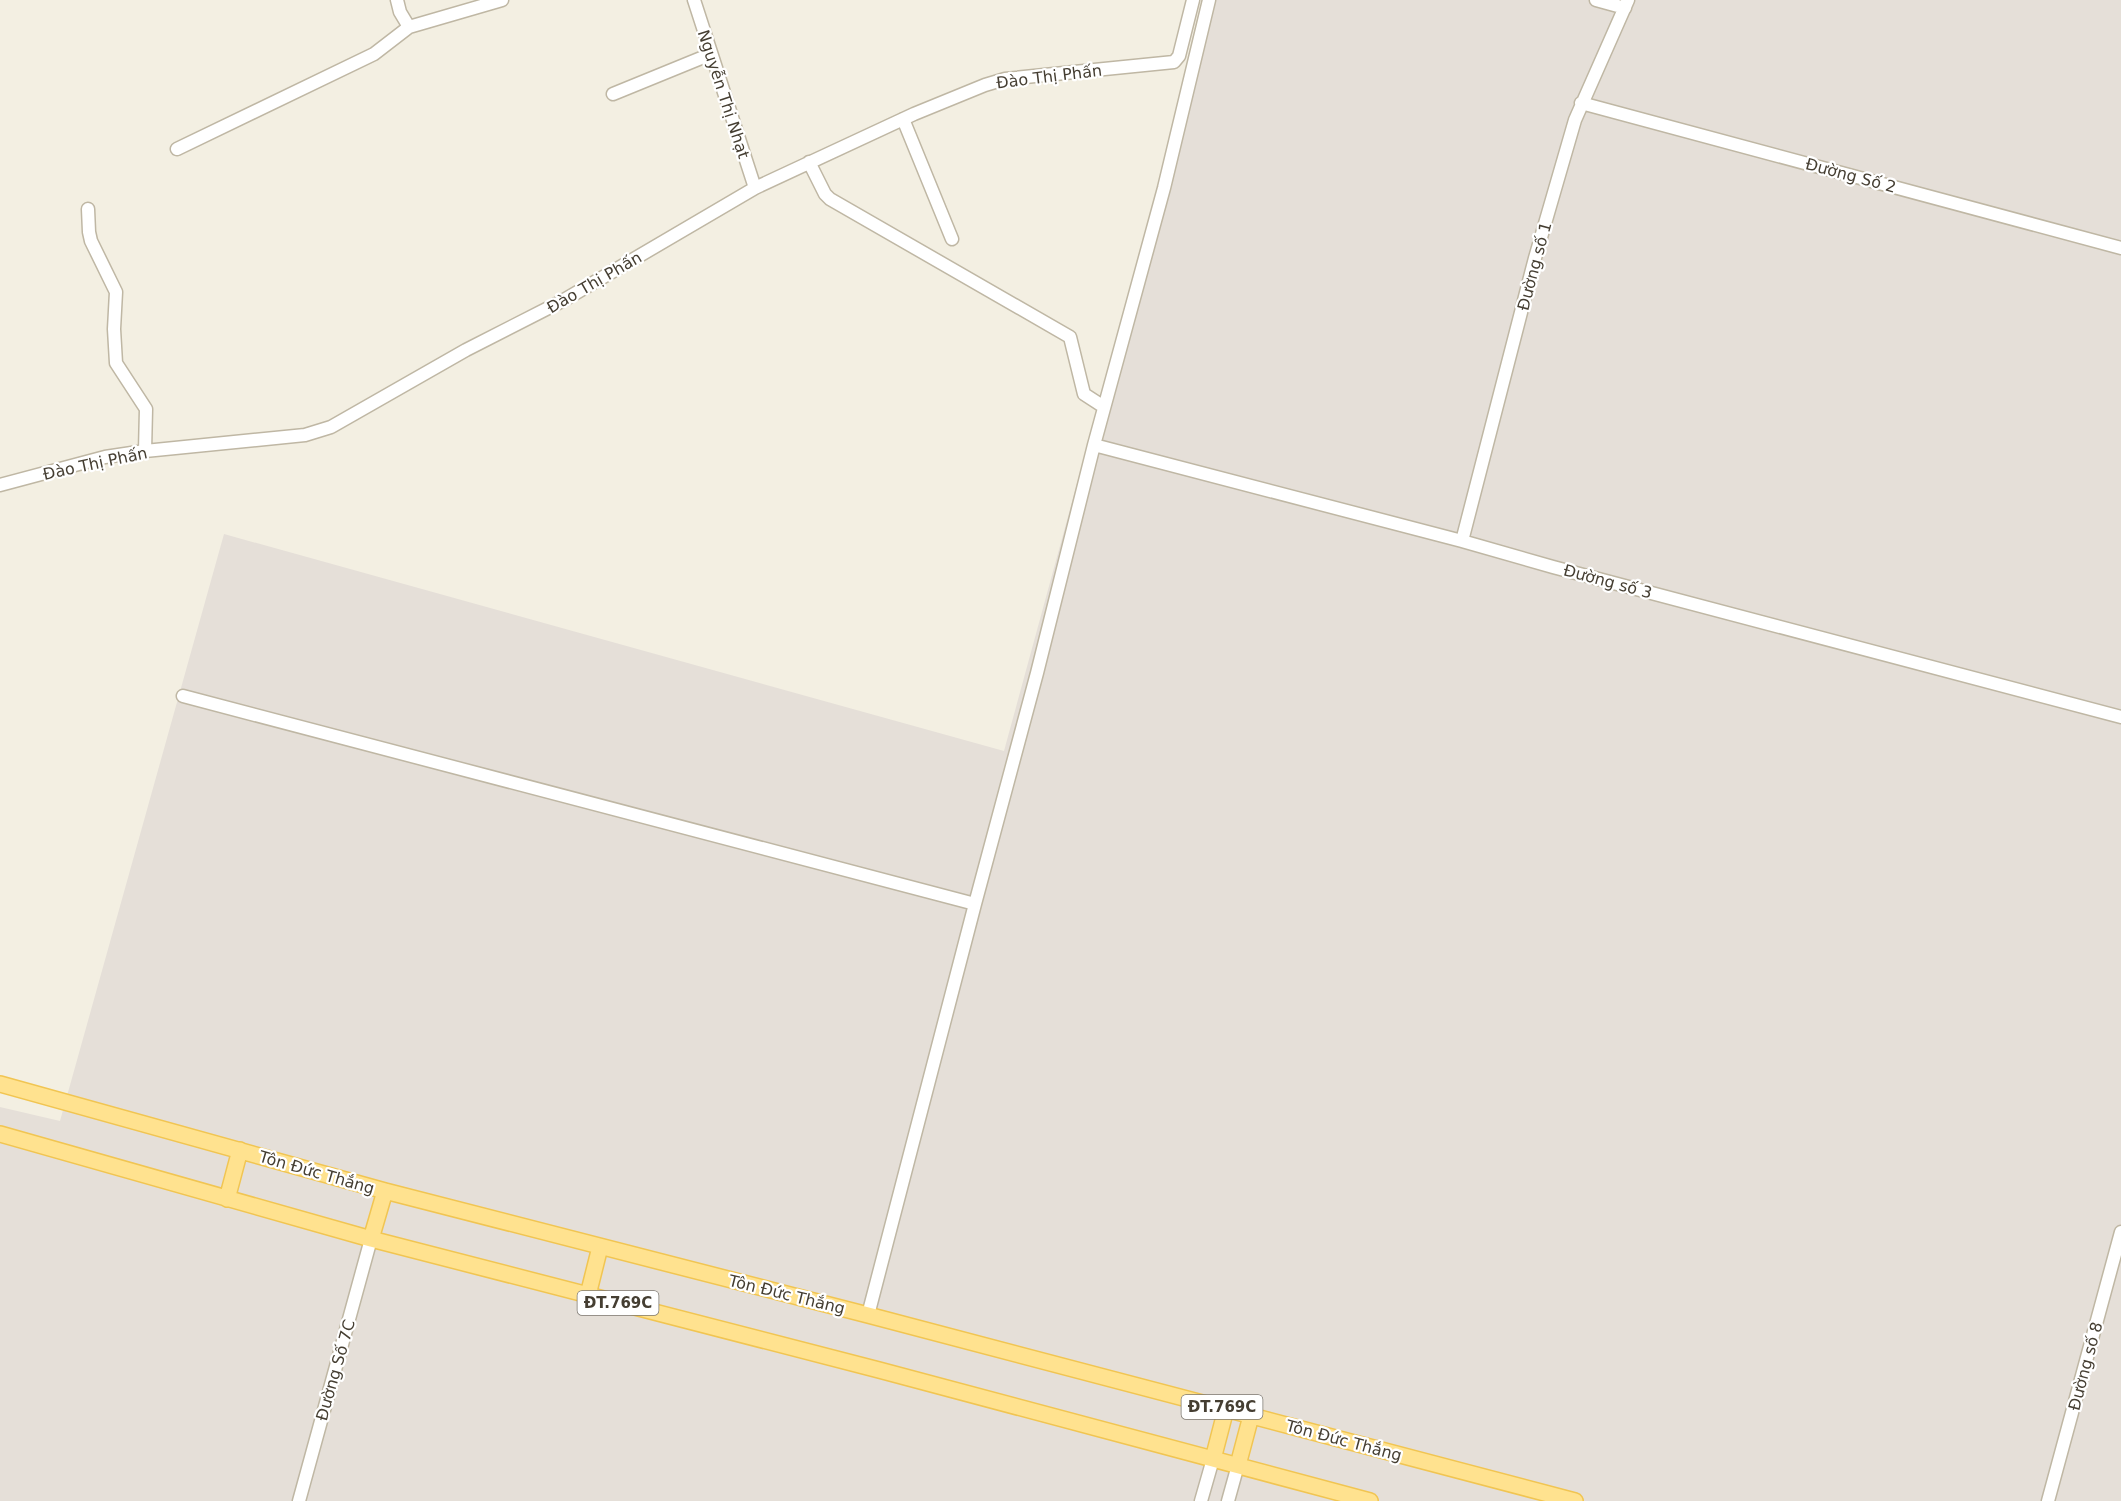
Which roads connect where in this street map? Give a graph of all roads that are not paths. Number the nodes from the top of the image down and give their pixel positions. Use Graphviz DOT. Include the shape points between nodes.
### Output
graph roads {
  1 [pos="397,0"];
  2 [pos="502,0"];
  3 [pos="694,0"];
  4 [pos="1193,0"];
  5 [pos="1209,0"];
  6 [pos="1596,0"];
  7 [pos="1627,4"];
  8 [pos="409,27"];
  9 [pos="711,54"];
  10 [pos="613,94"];
  11 [pos="1581,103"];
  12 [pos="903,119"];
  13 [pos="177,149"];
  14 [pos="809,162"];
  15 [pos="755,188"];
  16 [pos="88,209"];
  17 [pos="952,239"];
  18 [pos="2121,248"];
  19 [pos="1104,407"];
  20 [pos="1094,445"];
  21 [pos="145,451"];
  22 [pos="0,485"];
  23 [pos="1462,541"];
  24 [pos="183,696"];
  25 [pos="2121,717"];
  26 [pos="975,904"];
  27 [pos="0,1084"];
  28 [pos="0,1134"];
  29 [pos="240,1150"];
  30 [pos="385,1191"];
  31 [pos="226,1199"];
  32 [pos="2121,1232"];
  33 [pos="371,1239"];
  34 [pos="600,1247"];
  35 [pos="588,1295"];
  36 [pos="868,1315"];
  37 [pos="1226,1408"];
  38 [pos="1251,1416"];
  39 [pos="1213,1459"];
  40 [pos="1238,1465"];
  41 [pos="298,1501"];
  42 [pos="1201,1501"];
  43 [pos="1228,1501"];
  44 [pos="1370,1501"];
  45 [pos="1575,1501"];
  46 [pos="2048,1501"];
  1 -- 8 [label="street"];
  2 -- 8 [label="street"];
  3 -- 9 [label="street, Nguyễn Thị Nhạt"];
  4 -- 12 [label="street, Đào Thị Phấn" via="1179,56 1174,62 1005,79"];
  5 -- 19 [label="street" via="1164,188"];
  6 -- 7 [label="street"];
  7 -- 11 [label="street, Đường số 1"];
  8 -- 13 [label="street" via="374,54"];
  9 -- 10 [label="street"];
  9 -- 15 [label="street, Nguyễn Thị Nhạt"];
  11 -- 18 [label="street, Đường Số 2"];
  11 -- 23 [label="street, Đường số 1" via="1535,258"];
  12 -- 14 [label="street, Đào Thị Phấn"];
  12 -- 17 [label="street"];
  14 -- 15 [label="street, Đào Thị Phấn"];
  14 -- 19 [label="street" via="830,199 1070,337 1084,394"];
  15 -- 21 [label="street, Đào Thị Phấn" via="564,300 331,427 305,435"];
  16 -- 21 [label="street" via="91,242 116,291 116,363 146,409"];
  19 -- 20 [label="street"];
  20 -- 23 [label="street, Đường số 3"];
  20 -- 26 [label="street"];
  21 -- 22 [label="street, Đào Thị Phấn" via="105,457"];
  23 -- 25 [label="street, Đường số 3"];
  24 -- 26 [label="street"];
  26 -- 36 [label="street"];
  27 -- 29 [label="main road, Tôn Đức Thắng / ĐT.769C"];
  28 -- 31 [label="main road, ĐT.769C"];
  29 -- 30 [label="main road, Tôn Đức Thắng / ĐT.769C"];
  29 -- 31 [label="main road"];
  30 -- 33 [label="main road"];
  30 -- 34 [label="main road, Tôn Đức Thắng / ĐT.769C"];
  31 -- 33 [label="main road, ĐT.769C"];
  32 -- 46 [label="street, Đường số 8"];
  33 -- 35 [label="main road, ĐT.769C"];
  33 -- 41 [label="street, Đường Số 7C"];
  34 -- 35 [label="main road"];
  34 -- 36 [label="main road, Tôn Đức Thắng / ĐT.769C"];
  35 -- 39 [label="main road, ĐT.769C"];
  36 -- 37 [label="main road, Tôn Đức Thắng / ĐT.769C"];
  37 -- 38 [label="main road, Tôn Đức Thắng / ĐT.769C"];
  37 -- 39 [label="main road"];
  38 -- 40 [label="main road"];
  38 -- 45 [label="main road, Tôn Đức Thắng / ĐT.769C"];
  39 -- 40 [label="main road, ĐT.769C"];
  39 -- 42 [label="street"];
  40 -- 43 [label="street"];
  40 -- 44 [label="main road, ĐT.769C"];
}
